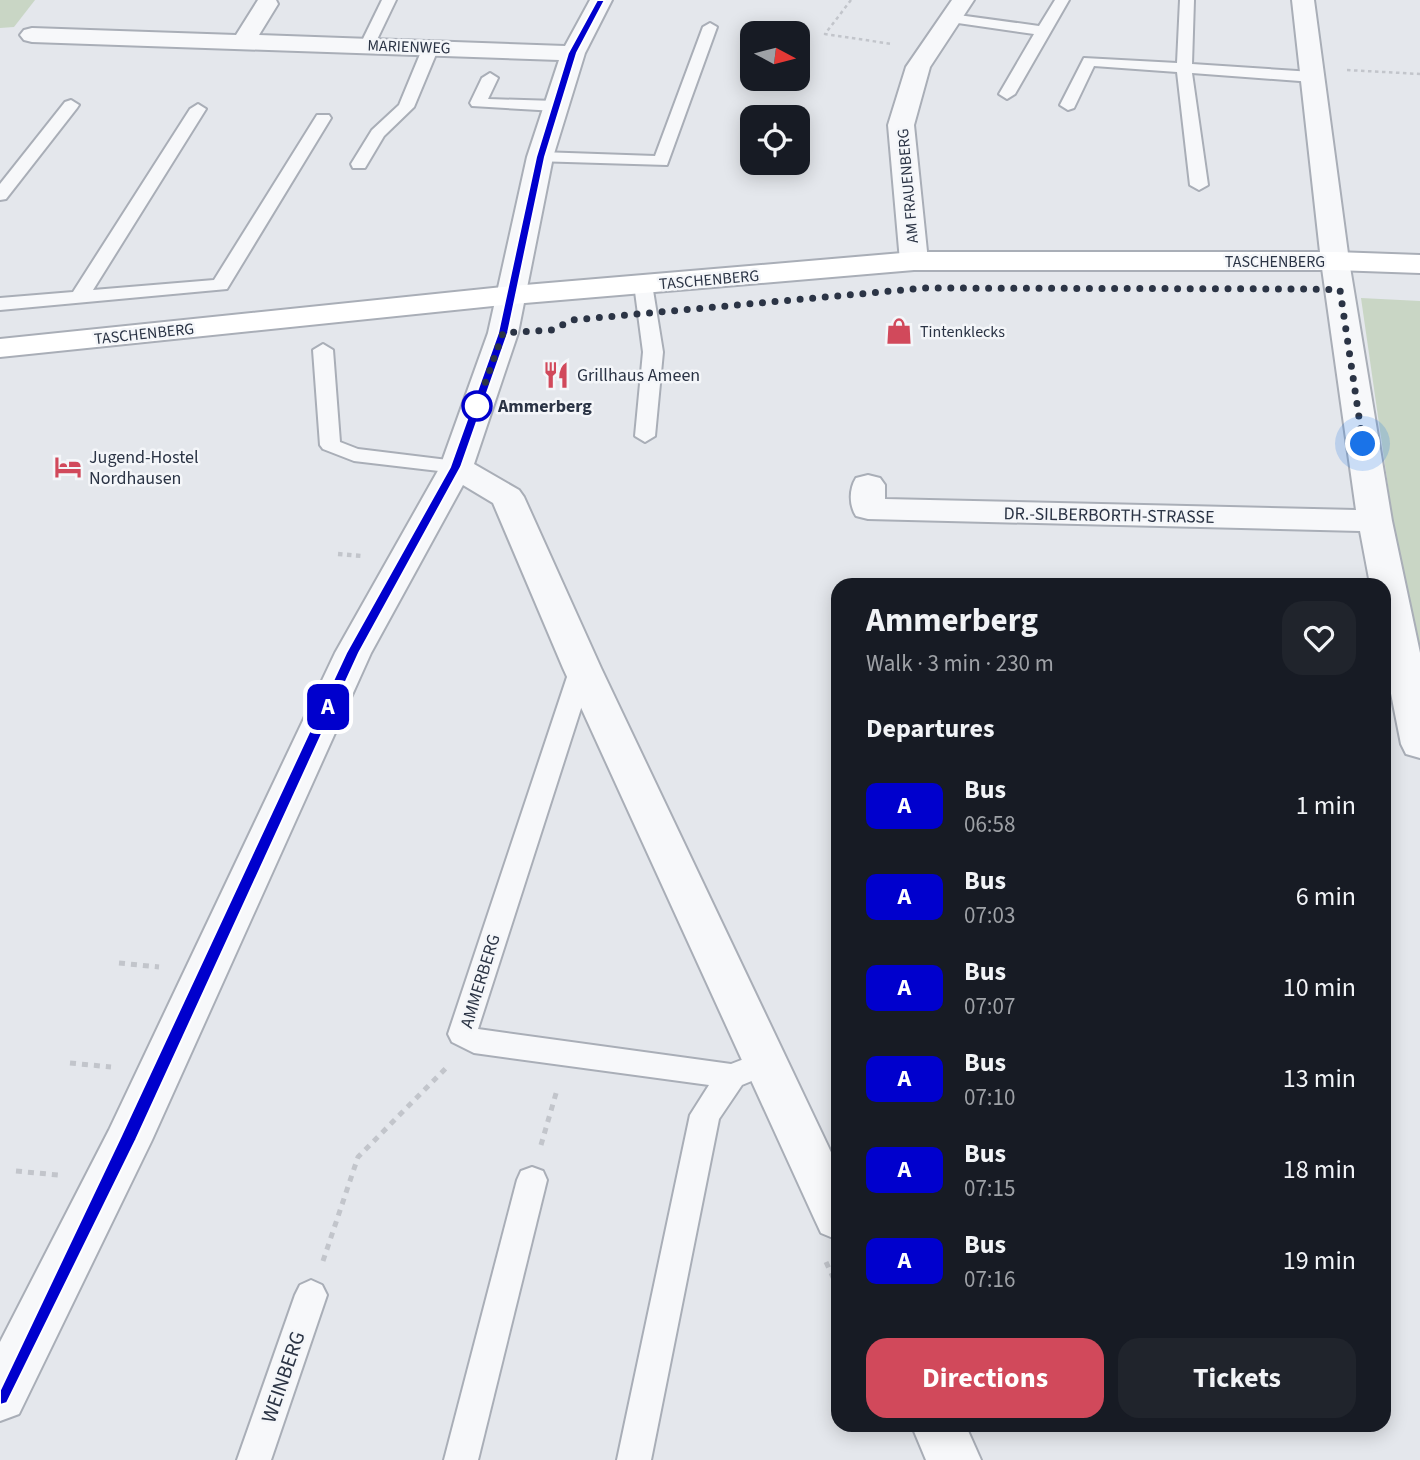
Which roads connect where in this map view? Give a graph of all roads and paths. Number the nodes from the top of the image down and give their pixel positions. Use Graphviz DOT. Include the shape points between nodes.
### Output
graph roads {
  1 [pos="388,0"];
  2 [pos="601,0"];
  3 [pos="851,0"];
  4 [pos="1062,0"];
  5 [pos="1187,0"];
  6 [pos="1303,0"];
  7 [pos="267,4"];
  8 [pos="957,9"];
  9 [pos="710,27"];
  10 [pos="1044,31"];
  11 [pos="32,35"];
  12 [pos="244,41"];
  13 [pos="368,45"];
  14 [pos="432,47"];
  15 [pos="929,49"];
  16 [pos="573,53"];
  17 [pos="1184,68"];
  18 [pos="1312,73"];
  19 [pos="1420,74"];
  20 [pos="490,78"];
  21 [pos="1007,94"];
  22 [pos="71,105"];
  23 [pos="1068,105"];
  24 [pos="556,106"];
  25 [pos="198,109"];
  26 [pos="323,118"];
  27 [pos="540,157"];
  28 [pos="359,164"];
  29 [pos="1199,185"];
  30 [pos="0,195"];
  31 [pos="914,261"];
  32 [pos="1335,261"];
  33 [pos="1420,264"];
  34 [pos="643,284"];
  35 [pos="513,295"];
  36 [pos="79,298"];
  37 [pos="0,304"];
  38 [pos="0,348"];
  39 [pos="323,350"];
  40 [pos="645,436"];
  41 [pos="456,467"];
  42 [pos="868,485"];
  43 [pos="1375,522"];
  44 [pos="338,554"];
  45 [pos="366,557"];
  46 [pos="1386,578"];
  47 [pos="1391,601"];
  48 [pos="582,668"];
  49 [pos="1420,744"];
  50 [pos="119,963"];
  51 [pos="160,967"];
  52 [pos="474,1041"];
  53 [pos="567,1053"];
  54 [pos="70,1063"];
  55 [pos="112,1067"];
  56 [pos="748,1069"];
  57 [pos="16,1171"];
  58 [pos="59,1175"];
  59 [pos="532,1180"];
  60 [pos="831,1205"];
  61 [pos="311,1295"];
  62 [pos="0,1396"];
  63 [pos="941,1432"];
  64 [pos="254,1460"];
  65 [pos="461,1460"];
  66 [pos="634,1460"];
  67 [pos="954,1460"];
  1 -- 13 [label="lane"];
  2 -- 16 [label="street"];
  3 -- 15 [label="path" via="824,34"];
  4 -- 10 [label="lane"];
  5 -- 17 [label="lane"];
  6 -- 18 [label="street"];
  7 -- 12 [label="street"];
  8 -- 10 [label="lane"];
  8 -- 15 [label="street, AM FRAUENBERG"];
  9 -- 27 [label="lane" via="662,161"];
  10 -- 21 [label="lane"];
  11 -- 12 [label="street, MARIENWEG"];
  12 -- 13 [label="street, MARIENWEG"];
  13 -- 14 [label="street, MARIENWEG"];
  14 -- 16 [label="street, MARIENWEG"];
  14 -- 28 [label="lane" via="406,107 378,133"];
  15 -- 31 [label="street, AM FRAUENBERG" via="918,66 901,125"];
  16 -- 24 [label="street"];
  17 -- 18 [label="lane"];
  17 -- 23 [label="lane" via="1089,61"];
  17 -- 29 [label="lane"];
  18 -- 19 [label="path"];
  18 -- 32 [label="street"];
  20 -- 24 [label="lane" via="478,103"];
  22 -- 30 [label="lane"];
  24 -- 27 [label="street"];
  25 -- 36 [label="lane"];
  26 -- 36 [label="lane" via="220,285"];
  27 -- 35 [label="street"];
  31 -- 32 [label="main road, TASCHENBERG"];
  31 -- 34 [label="main road, TASCHENBERG"];
  32 -- 33 [label="main road, TASCHENBERG"];
  32 -- 43 [label="street"];
  34 -- 35 [label="main road, TASCHENBERG"];
  34 -- 40 [label="lane" via="653,352"];
  35 -- 38 [label="main road, TASCHENBERG"];
  35 -- 41 [label="street"];
  36 -- 37 [label="lane"];
  39 -- 41 [label="lane" via="330,445 354,455"];
  41 -- 48 [label="street" via="507,497"];
  41 -- 62 [label="street" via="353,653 128,1140"];
  42 -- 43 [label="street, DR.-SILBERBORTH-STRASSE" via="868,509"];
  43 -- 46 [label="street"];
  44 -- 45 [label="path"];
  47 -- 49 [label="street"];
  48 -- 52 [label="lane, AMMERBERG" via="462,1034"];
  48 -- 56 [label="street"];
  50 -- 51 [label="path"];
  52 -- 53 [label="lane, AMMERBERG"];
  52 -- 61 [label="path" via="358,1157"];
  53 -- 56 [label="lane, AMMERBERG"];
  53 -- 59 [label="path"];
  54 -- 55 [label="path"];
  56 -- 60 [label="street"];
  56 -- 66 [label="lane" via="705,1115"];
  57 -- 58 [label="path"];
  59 -- 65 [label="lane"];
  61 -- 64 [label="lane, WEINBERG"];
  63 -- 67 [label="street"];
}
